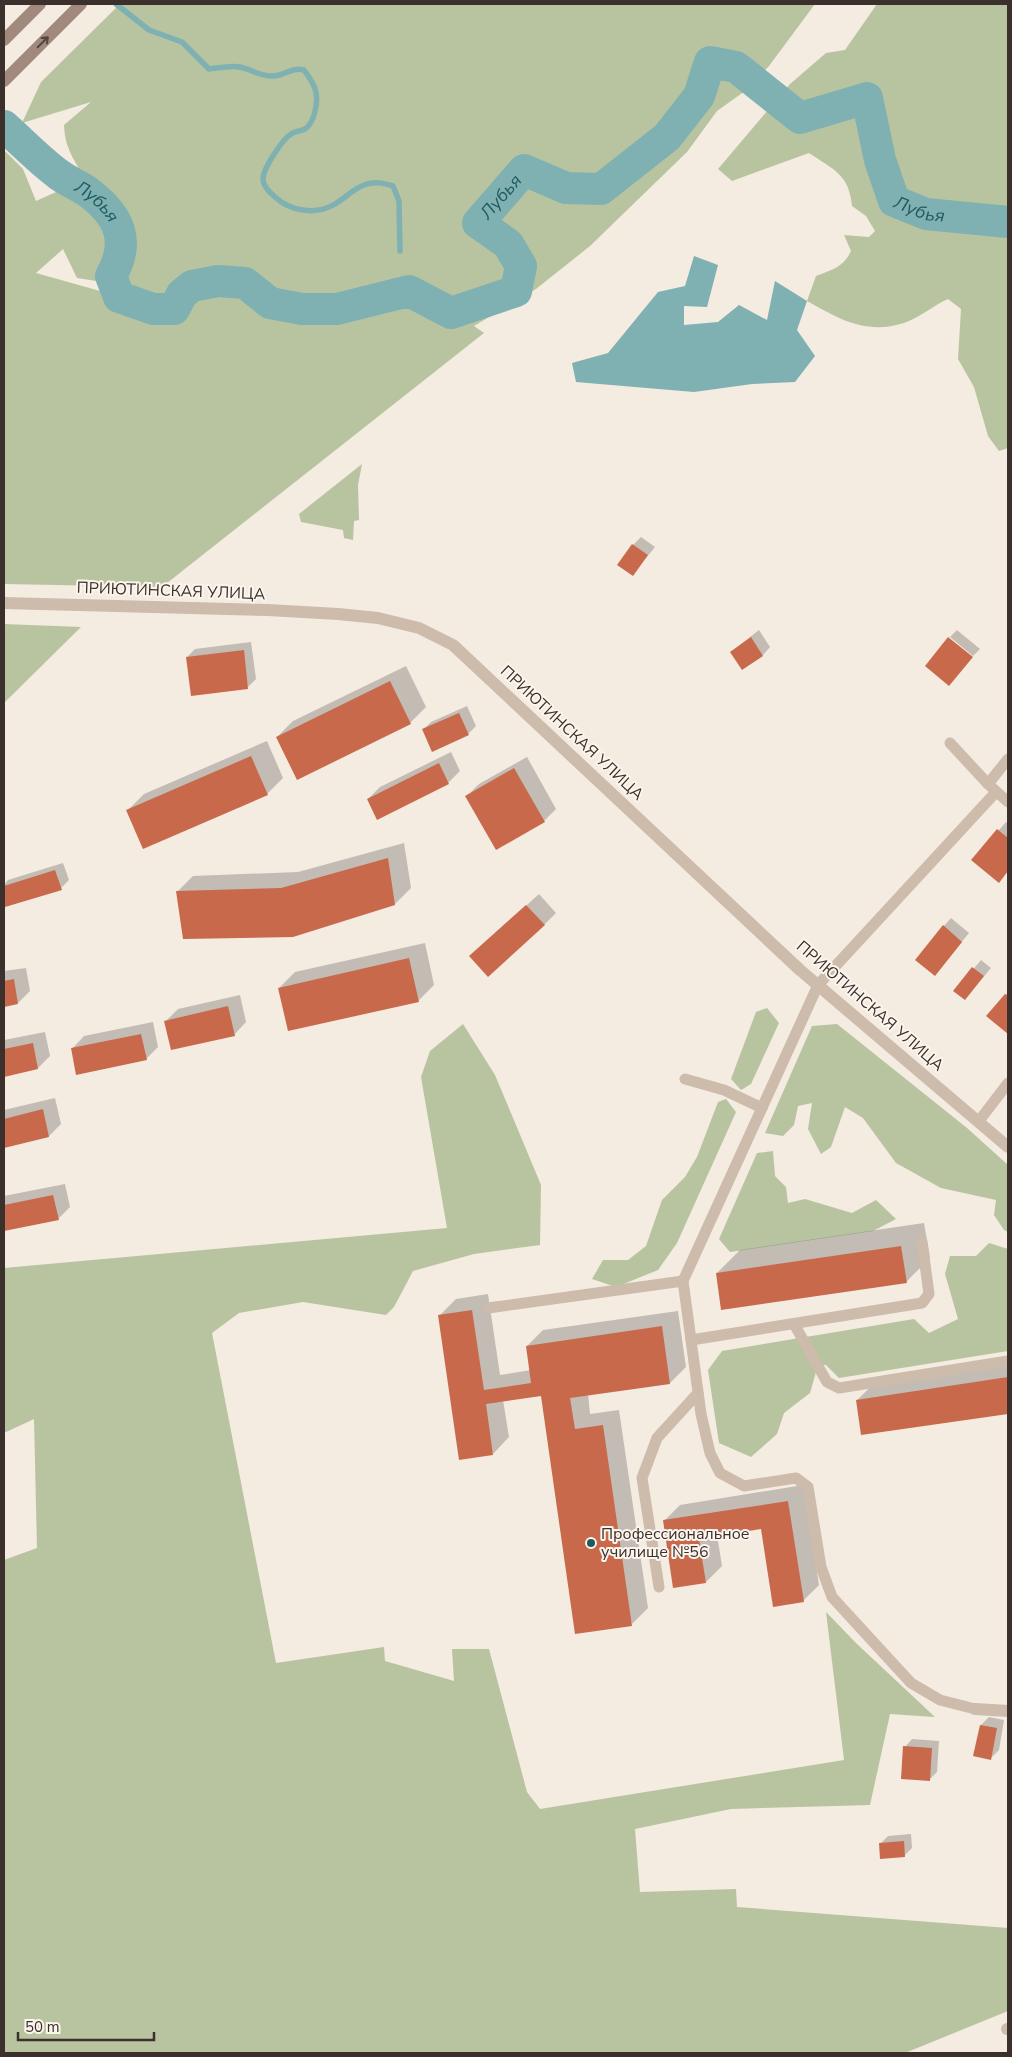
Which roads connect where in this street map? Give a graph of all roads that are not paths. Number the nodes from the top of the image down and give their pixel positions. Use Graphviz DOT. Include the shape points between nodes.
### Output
graph roads {
  1 [pos="40,4"];
  2 [pos="81,4"];
  3 [pos="4,40"];
  4 [pos="6,79"];
  5 [pos="4,603"];
  6 [pos="950,743"];
  7 [pos="1008,759"];
  8 [pos="992,788"];
  9 [pos="1008,802"];
  10 [pos="818,985"];
  11 [pos="685,1079"];
  12 [pos="1008,1083"];
  13 [pos="762,1108"];
  14 [pos="979,1121"];
  15 [pos="1008,1147"];
  16 [pos="922,1242"];
  17 [pos="683,1280"];
  18 [pos="488,1308"];
  19 [pos="794,1324"];
  20 [pos="691,1340"];
  21 [pos="1008,1361"];
  22 [pos="698,1393"];
  23 [pos="659,1587"];
  24 [pos="975,1709"];
  25 [pos="1008,1712"];
  1 -- 3 [label="main road"];
  4 -- 2 [label="main road, one-way"];
  5 -- 10 [label="street, ПРИЮТИНСКАЯ УЛИЦА" via="338,614 378,618 419,628 453,645 483,670"];
  6 -- 8 [label="lane"];
  7 -- 8 [label="lane"];
  8 -- 9 [label="lane"];
  8 -- 10 [label="lane"];
  10 -- 13 [label="lane"];
  10 -- 14 [label="street, ПРИЮТИНСКАЯ УЛИЦА"];
  11 -- 13 [label="lane" via="724,1090"];
  12 -- 14 [label="lane"];
  13 -- 17 [label="lane"];
  14 -- 15 [label="street, ПРИЮТИНСКАЯ УЛИЦА"];
  16 -- 19 [label="lane" via="929,1294 922,1303"];
  17 -- 18 [label="lane"];
  17 -- 20 [label="lane"];
  19 -- 20 [label="lane"];
  19 -- 21 [label="lane" via="827,1382 840,1388"];
  20 -- 22 [label="lane"];
  22 -- 23 [label="lane" via="657,1438 642,1478"];
  22 -- 24 [label="lane" via="710,1453 720,1473 744,1486 796,1478 808,1487 822,1567 832,1597 911,1683 940,1700"];
  24 -- 25 [label="street"];
}
